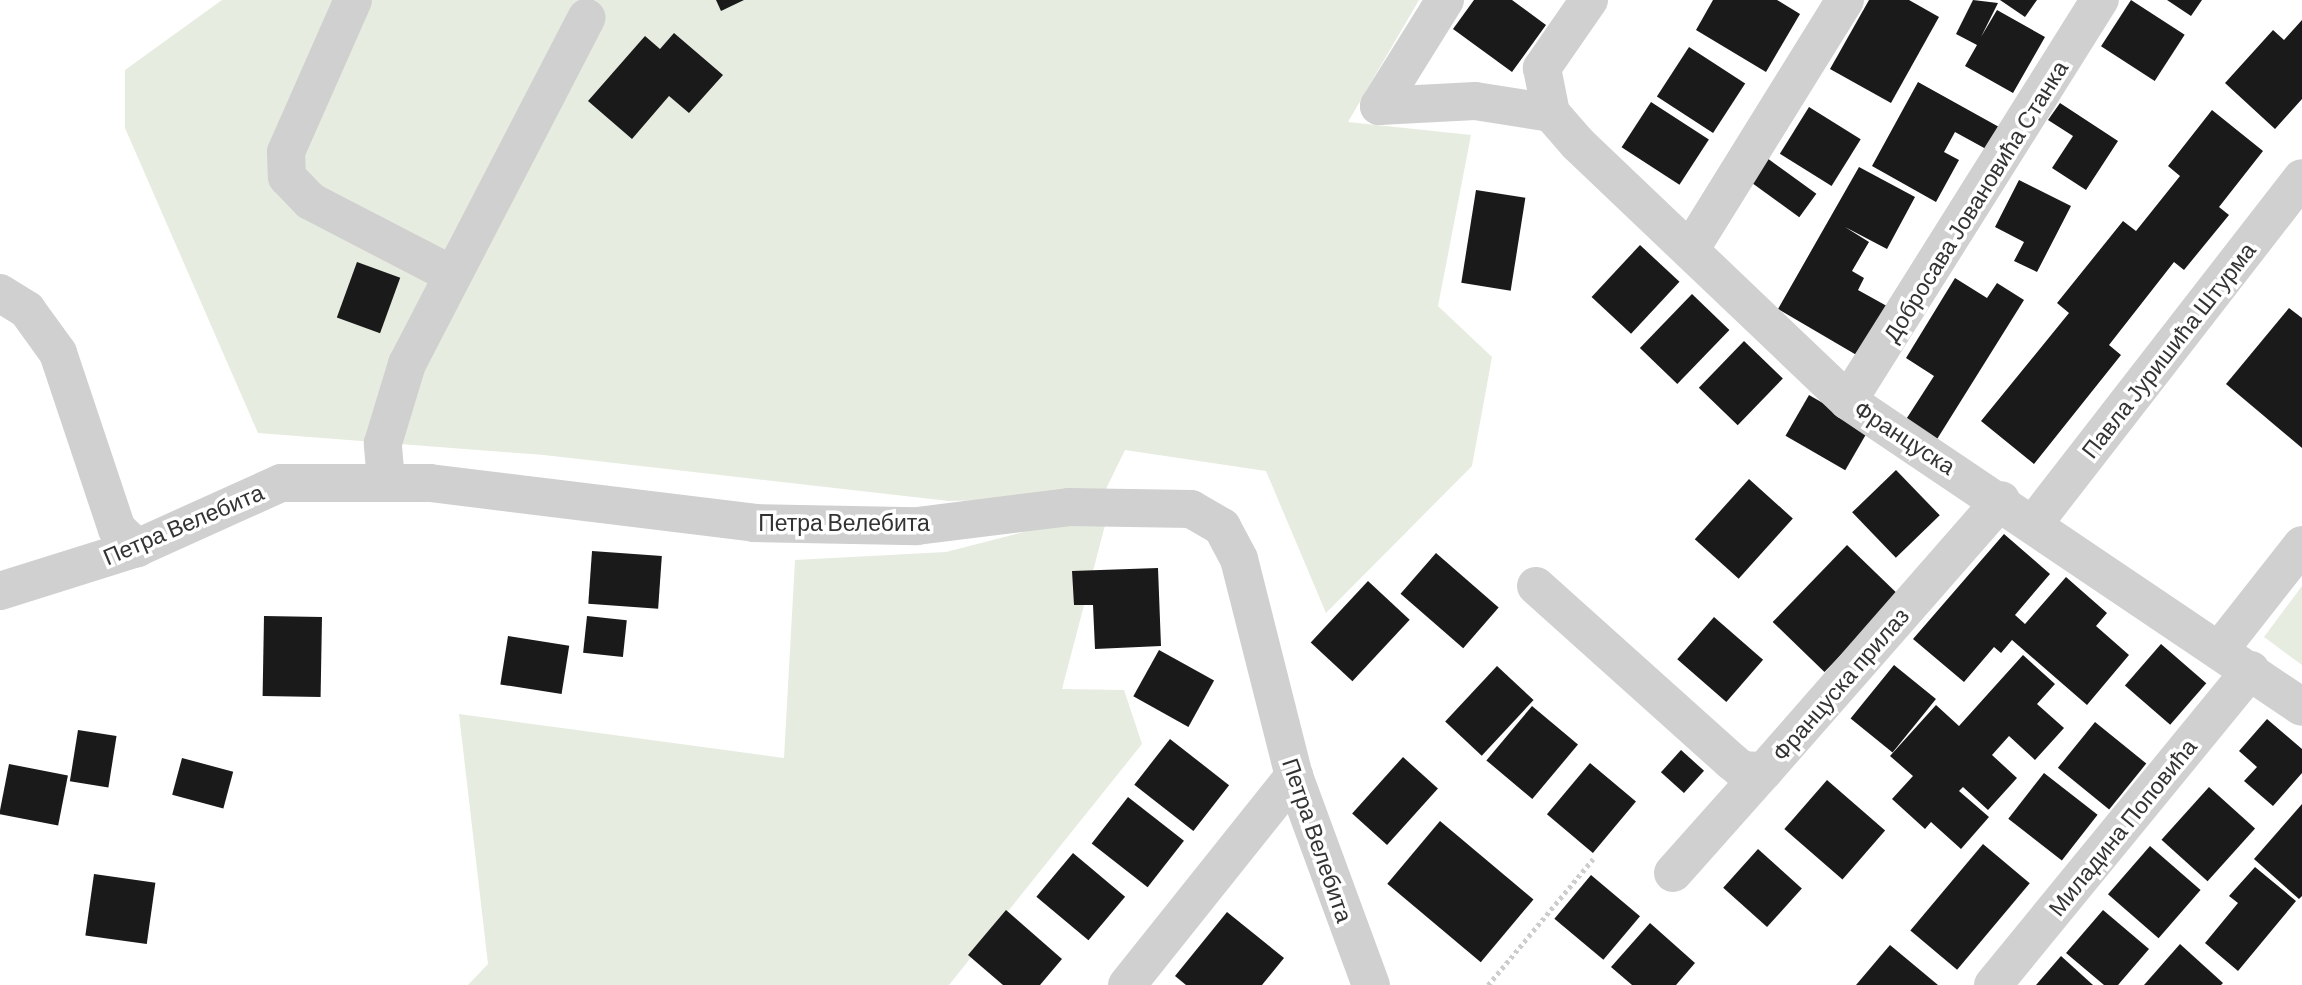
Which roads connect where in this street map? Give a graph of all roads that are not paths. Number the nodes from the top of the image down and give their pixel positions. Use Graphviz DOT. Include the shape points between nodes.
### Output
graph roads {
  1 [pos="353,0"];
  2 [pos="1445,0"];
  3 [pos="1589,0"];
  4 [pos="1845,0"];
  5 [pos="2100,0"];
  6 [pos="586,18"];
  7 [pos="1551,113"];
  8 [pos="2302,178"];
  9 [pos="1690,250"];
  10 [pos="450,274"];
  11 [pos="0,293"];
  12 [pos="1848,401"];
  13 [pos="386,481"];
  14 [pos="2001,499"];
  15 [pos="2035,522"];
  16 [pos="2302,545"];
  17 [pos="137,548"];
  18 [pos="1536,586"];
  19 [pos="0,591"];
  20 [pos="2236,659"];
  21 [pos="2302,707"];
  22 [pos="1764,771"];
  23 [pos="1294,776"];
  24 [pos="1673,873"];
  25 [pos="1127,985"];
  26 [pos="1371,985"];
  27 [pos="1993,985"];
  1 -- 10 [label="street" via="286,152 288,177 310,201"];
  2 -- 7 [label="street" via="1379,107 1475,101"];
  3 -- 7 [label="street" via="1542,68"];
  4 -- 9 [label="street"];
  5 -- 12 [label="street, Добросава Јовановића Станка"];
  6 -- 10 [label="street"];
  7 -- 9 [label="street, Француска"];
  8 -- 15 [label="street, Павла Јуришића Штурма"];
  9 -- 12 [label="street, Француска"];
  10 -- 13 [label="street" via="407,364 383,443"];
  11 -- 17 [label="street" via="27,310 58,353 117,529"];
  12 -- 14 [label="street, Француска"];
  13 -- 17 [label="street, Петра Велебита" via="281,483"];
  13 -- 23 [label="street, Петра Велебита" via="754,523 916,526 1069,507 1191,509 1222,527 1238,559"];
  14 -- 15 [label="street, Француска"];
  14 -- 22 [label="street, Француска прилаз"];
  15 -- 20 [label="street, Француска"];
  16 -- 20 [label="street, Миладина Поповића"];
  17 -- 19 [label="street, Петра Велебита"];
  18 -- 22 [label="street, Француска прилаз" via="1742,770"];
  20 -- 21 [label="street, Француска"];
  20 -- 27 [label="street, Миладина Поповића"];
  22 -- 24 [label="street"];
  23 -- 25 [label="street"];
  23 -- 26 [label="street, Петра Велебита"];
}
